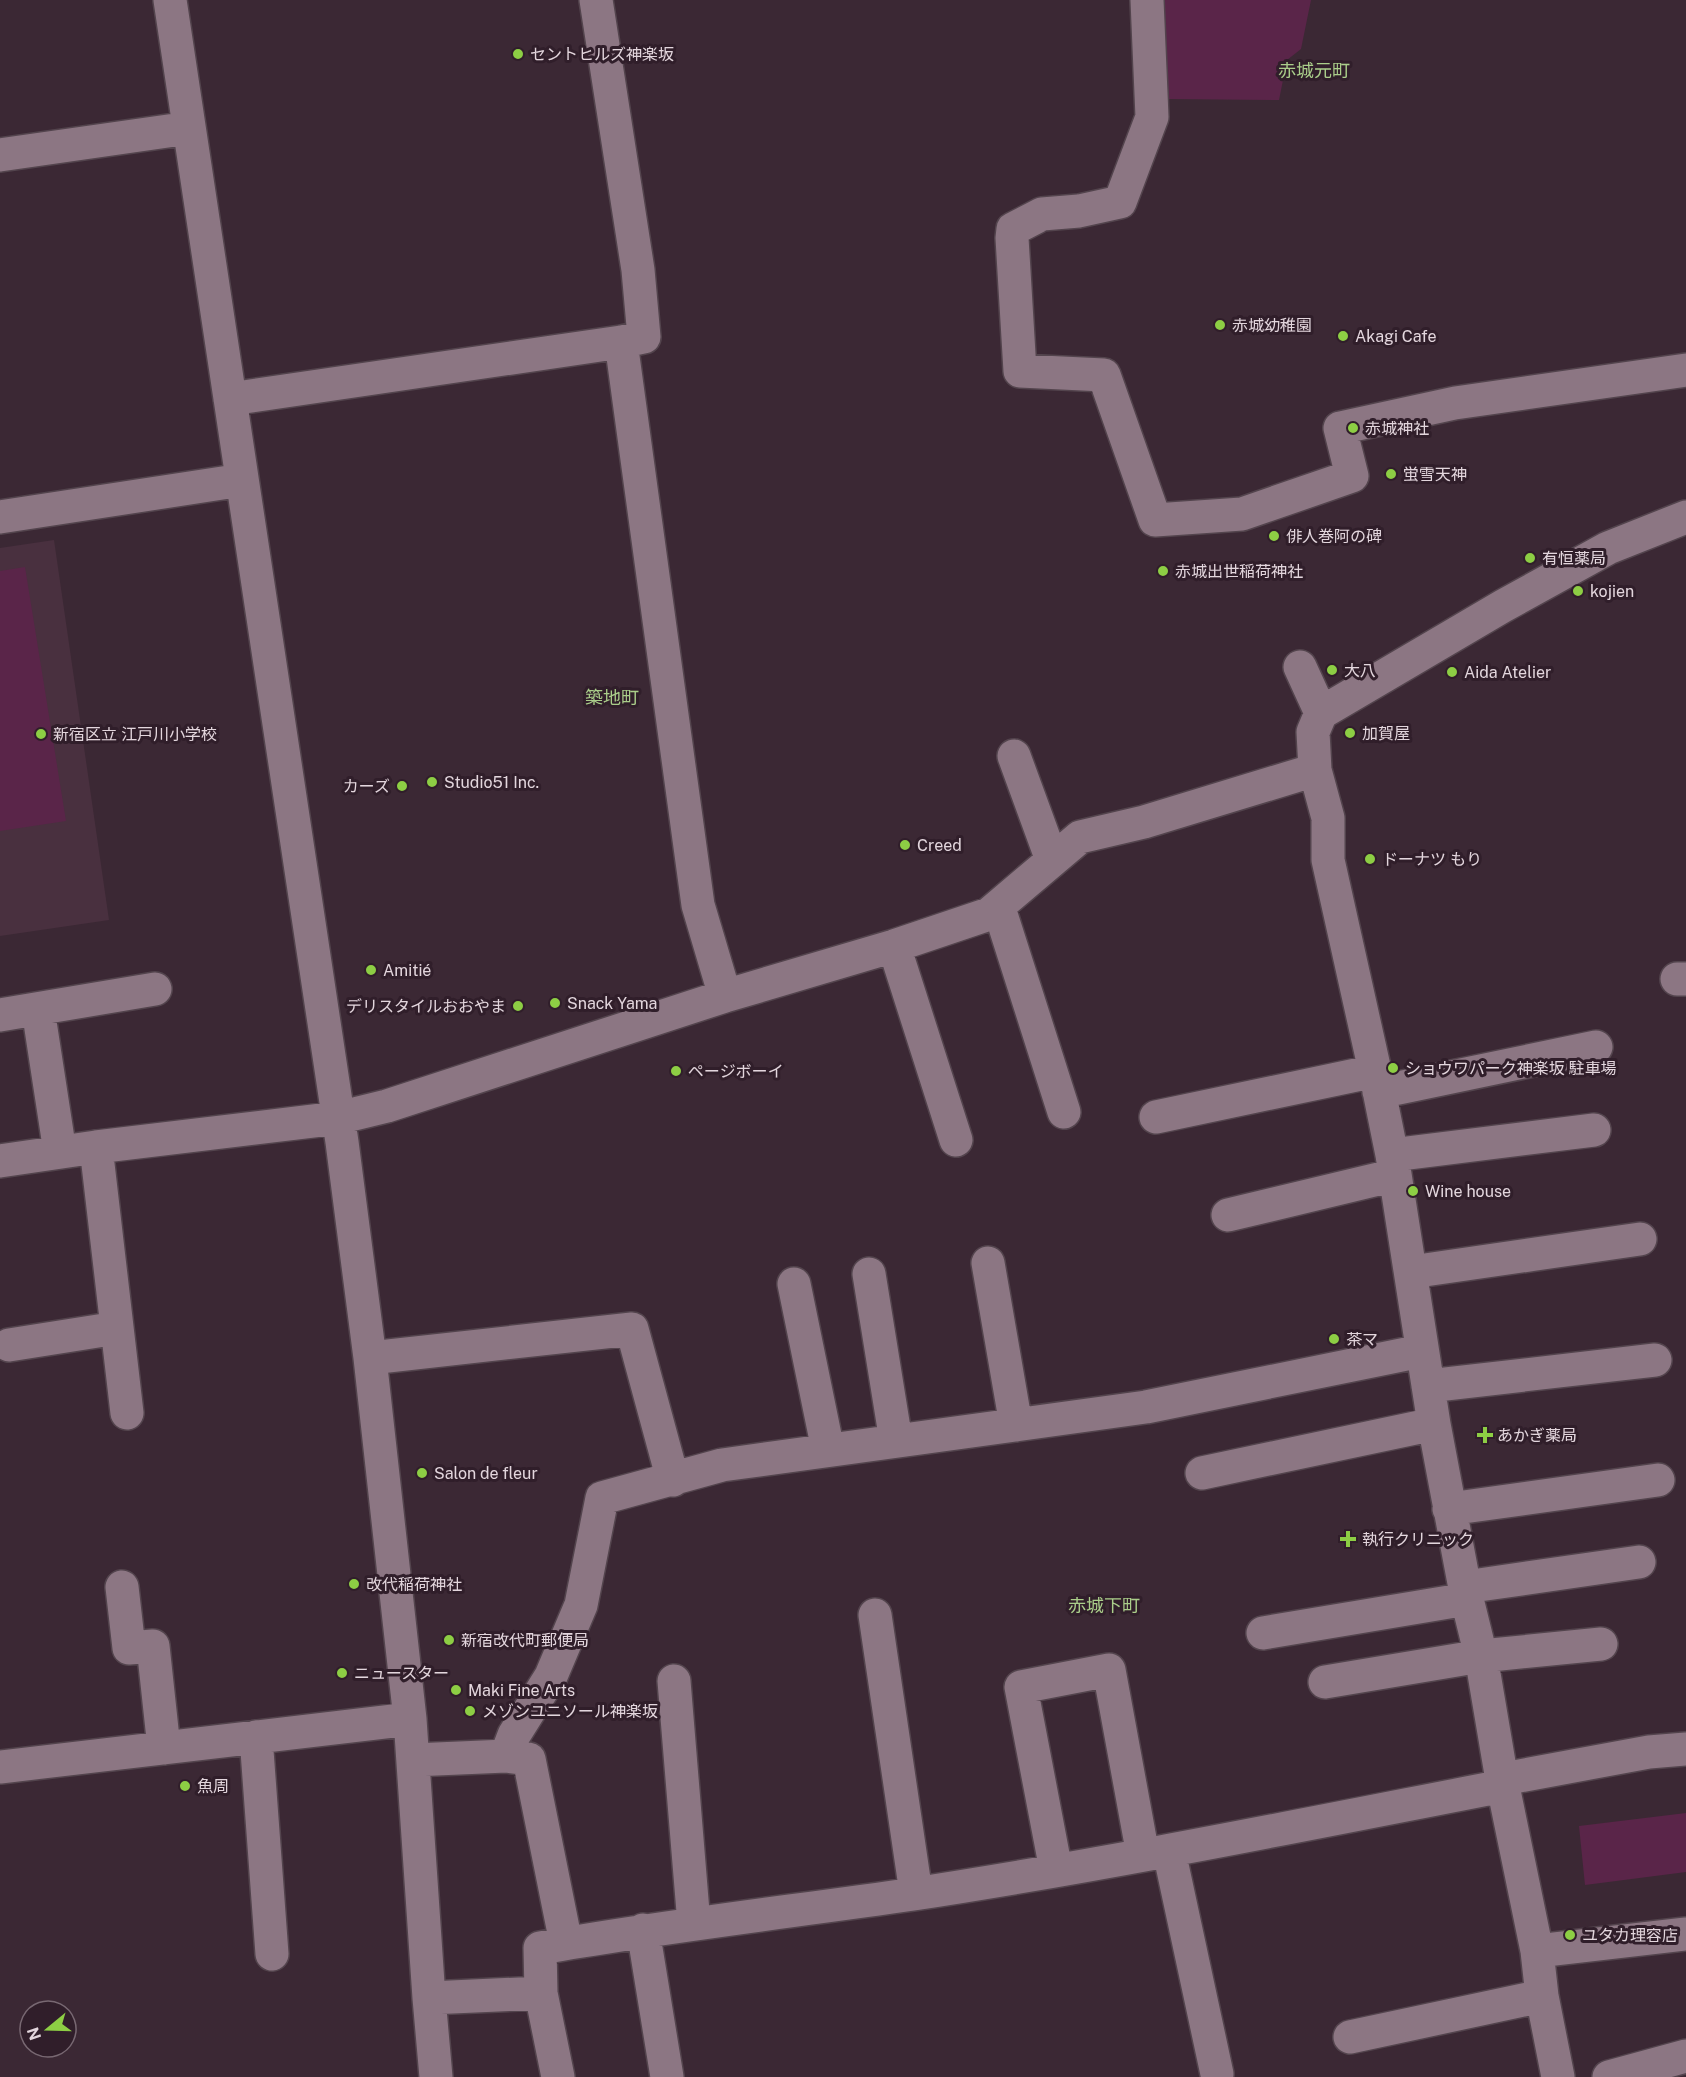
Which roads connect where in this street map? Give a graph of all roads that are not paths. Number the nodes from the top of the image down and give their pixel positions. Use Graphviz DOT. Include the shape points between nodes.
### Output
graph roads {
  1 [pos="170,0"];
  2 [pos="596,0"];
  3 [pos="1146,0"];
  4 [pos="189,128"];
  5 [pos="0,155"];
  6 [pos="621,342"];
  7 [pos="1686,370"];
  8 [pos="230,399"];
  9 [pos="242,480"];
  10 [pos="0,517"];
  11 [pos="1686,517"];
  12 [pos="1300,667"];
  13 [pos="1322,713"];
  14 [pos="1014,756"];
  15 [pos="1315,770"];
  16 [pos="1052,860"];
  17 [pos="999,908"];
  18 [pos="894,946"];
  19 [pos="155,990"];
  20 [pos="724,996"];
  21 [pos="38,1009"];
  22 [pos="0,1015"];
  23 [pos="1596,1047"];
  24 [pos="1377,1081"];
  25 [pos="1064,1112"];
  26 [pos="1156,1117"];
  27 [pos="338,1119"];
  28 [pos="1594,1130"];
  29 [pos="956,1140"];
  30 [pos="96,1147"];
  31 [pos="60,1152"];
  32 [pos="0,1161"];
  33 [pos="1394,1165"];
  34 [pos="1228,1215"];
  35 [pos="1640,1239"];
  36 [pos="988,1263"];
  37 [pos="1411,1272"];
  38 [pos="869,1274"];
  39 [pos="794,1284"];
  40 [pos="117,1328"];
  41 [pos="9,1345"];
  42 [pos="1421,1351"];
  43 [pos="370,1358"];
  44 [pos="1656,1360"];
  45 [pos="1428,1386"];
  46 [pos="127,1413"];
  47 [pos="1434,1424"];
  48 [pos="1016,1425"];
  49 [pos="896,1441"];
  50 [pos="828,1450"];
  51 [pos="1202,1473"];
  52 [pos="673,1480"];
  53 [pos="1658,1480"];
  54 [pos="1449,1509"];
  55 [pos="1639,1562"];
  56 [pos="122,1587"];
  57 [pos="1466,1593"];
  58 [pos="875,1615"];
  59 [pos="1263,1633"];
  60 [pos="1601,1644"];
  61 [pos="1481,1656"];
  62 [pos="674,1681"];
  63 [pos="1325,1682"];
  64 [pos="410,1719"];
  65 [pos="256,1737"];
  66 [pos="164,1748"];
  67 [pos="1686,1749"];
  68 [pos="506,1756"];
  69 [pos="413,1760"];
  70 [pos="0,1767"];
  71 [pos="1503,1782"];
  72 [pos="1156,1853"];
  73 [pos="1056,1870"];
  74 [pos="916,1893"];
  75 [pos="694,1924"];
  76 [pos="643,1930"];
  77 [pos="1686,1934"];
  78 [pos="566,1943"];
  79 [pos="1537,1951"];
  80 [pos="272,1954"];
  81 [pos="541,1994"];
  82 [pos="1542,1996"];
  83 [pos="429,1998"];
  84 [pos="1350,2037"];
  85 [pos="1686,2056"];
  86 [pos="1217,2074"];
  87 [pos="436,2077"];
  88 [pos="558,2077"];
  89 [pos="666,2077"];
  90 [pos="1558,2077"];
  91 [pos="1609,2077"];
  1 -- 4 [label="street"];
  2 -- 6 [label="street" via="638,270 644,337"];
  3 -- 7 [label="street" via="1152,117 1120,202 1042,214 1013,229 1012,238 1020,371 1104,375 1155,520 1242,514 1352,476 1340,428 1455,404"];
  4 -- 5 [label="street"];
  4 -- 8 [label="street"];
  6 -- 8 [label="street"];
  6 -- 20 [label="street" via="698,905"];
  8 -- 9 [label="street"];
  9 -- 10 [label="street"];
  9 -- 27 [label="street"];
  11 -- 13 [label="street" via="1608,548"];
  12 -- 13 [label="street"];
  13 -- 15 [label="street" via="1313,732"];
  14 -- 16 [label="street"];
  15 -- 16 [label="street" via="1144,822 1080,837"];
  15 -- 24 [label="street" via="1328,818 1329,860"];
  16 -- 17 [label="street"];
  17 -- 18 [label="street"];
  17 -- 25 [label="street"];
  18 -- 20 [label="street"];
  18 -- 29 [label="street"];
  19 -- 21 [label="street"];
  20 -- 27 [label="street"];
  21 -- 22 [label="street"];
  21 -- 31 [label="street"];
  23 -- 24 [label="street"];
  24 -- 26 [label="street"];
  24 -- 33 [label="street"];
  27 -- 30 [label="street"];
  27 -- 43 [label="street"];
  28 -- 33 [label="street"];
  30 -- 31 [label="street"];
  30 -- 40 [label="street"];
  31 -- 32 [label="street"];
  33 -- 34 [label="street"];
  33 -- 37 [label="street"];
  35 -- 37 [label="street"];
  36 -- 48 [label="street"];
  37 -- 42 [label="street"];
  38 -- 49 [label="street"];
  39 -- 50 [label="street"];
  40 -- 41 [label="street"];
  40 -- 46 [label="street"];
  42 -- 45 [label="street"];
  42 -- 48 [label="street" via="1146,1407"];
  43 -- 52 [label="street" via="632,1329"];
  43 -- 64 [label="street"];
  44 -- 45 [label="street"];
  45 -- 47 [label="street"];
  47 -- 51 [label="street"];
  47 -- 54 [label="street"];
  48 -- 49 [label="street"];
  49 -- 50 [label="street"];
  50 -- 52 [label="street" via="722,1465"];
  52 -- 68 [label="street" via="602,1498 581,1605 551,1676 514,1735"];
  53 -- 54 [label="street"];
  54 -- 57 [label="street"];
  55 -- 57 [label="street"];
  56 -- 66 [label="street" via="129,1648 153,1646"];
  57 -- 59 [label="street"];
  57 -- 61 [label="street"];
  58 -- 74 [label="street"];
  60 -- 61 [label="street"];
  61 -- 63 [label="street"];
  61 -- 71 [label="street"];
  62 -- 75 [label="street"];
  64 -- 65 [label="street"];
  64 -- 69 [label="street"];
  65 -- 66 [label="street"];
  65 -- 80 [label="street"];
  66 -- 70 [label="street"];
  67 -- 71 [label="street" via="1649,1752"];
  68 -- 69 [label="street"];
  68 -- 78 [label="street" via="529,1759"];
  69 -- 83 [label="street"];
  71 -- 72 [label="street"];
  71 -- 79 [label="street"];
  72 -- 73 [label="street"];
  72 -- 73 [label="street" via="1110,1670 1021,1687"];
  72 -- 86 [label="street"];
  73 -- 74 [label="street"];
  74 -- 75 [label="street"];
  75 -- 76 [label="street"];
  76 -- 78 [label="street"];
  76 -- 89 [label="street"];
  77 -- 79 [label="street"];
  78 -- 81 [label="street" via="540,1948"];
  79 -- 82 [label="street"];
  81 -- 83 [label="street"];
  81 -- 88 [label="street"];
  82 -- 84 [label="street"];
  82 -- 90 [label="street"];
  83 -- 87 [label="street"];
  85 -- 91 [label="street"];
}
